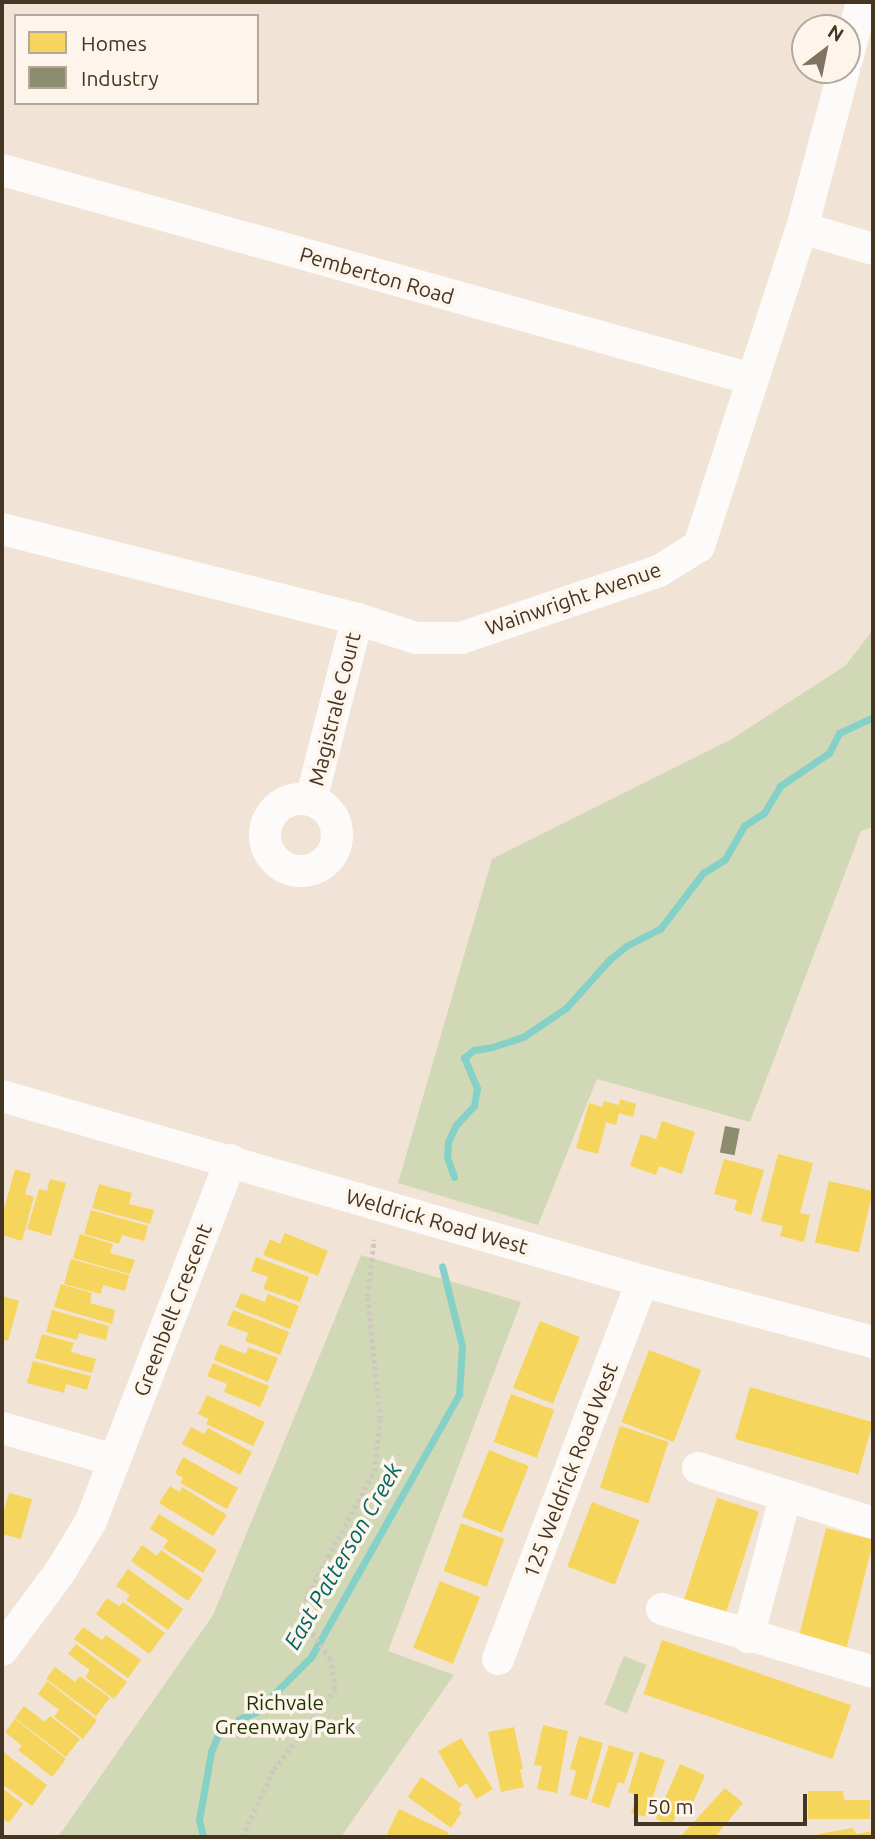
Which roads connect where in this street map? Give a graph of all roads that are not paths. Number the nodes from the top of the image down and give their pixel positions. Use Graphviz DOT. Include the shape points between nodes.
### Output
graph roads {
  1 [pos="840,84"];
  2 [pos="2,170"];
  3 [pos="802,228"];
  4 [pos="873,249"];
  5 [pos="752,379"];
  6 [pos="2,529"];
  7 [pos="357,619"];
  8 [pos="311,800"];
  9 [pos="2,1096"];
  10 [pos="231,1160"];
  11 [pos="642,1281"];
  12 [pos="873,1342"];
  13 [pos="2,1427"];
  14 [pos="114,1460"];
  15 [pos="698,1468"];
  16 [pos="785,1498"];
  17 [pos="873,1523"];
  18 [pos="662,1609"];
  19 [pos="748,1637"];
  20 [pos="2,1650"];
  21 [pos="498,1659"];
  22 [pos="873,1672"];
  1 -- 3 [label="street, Wainwright Avenue"];
  2 -- 5 [label="street, Pemberton Road"];
  3 -- 4 [label="street"];
  3 -- 5 [label="street, Wainwright Avenue"];
  5 -- 7 [label="street, Wainwright Avenue" via="699,545 659,572 461,638 416,638"];
  6 -- 7 [label="street, Wainwright Avenue"];
  7 -- 8 [label="street, Magistrale Court"];
  9 -- 10 [label="street, Weldrick Road West"];
  10 -- 11 [label="street, Weldrick Road West"];
  10 -- 14 [label="street, Greenbelt Crescent"];
  11 -- 12 [label="street, Weldrick Road West"];
  11 -- 21 [label="street, 125 Weldrick Road West"];
  13 -- 14 [label="street"];
  14 -- 20 [label="street, Greenbelt Crescent" via="91,1521"];
  15 -- 16 [label="street"];
  16 -- 17 [label="street"];
  16 -- 19 [label="street"];
  18 -- 19 [label="street"];
  19 -- 22 [label="street"];
}
